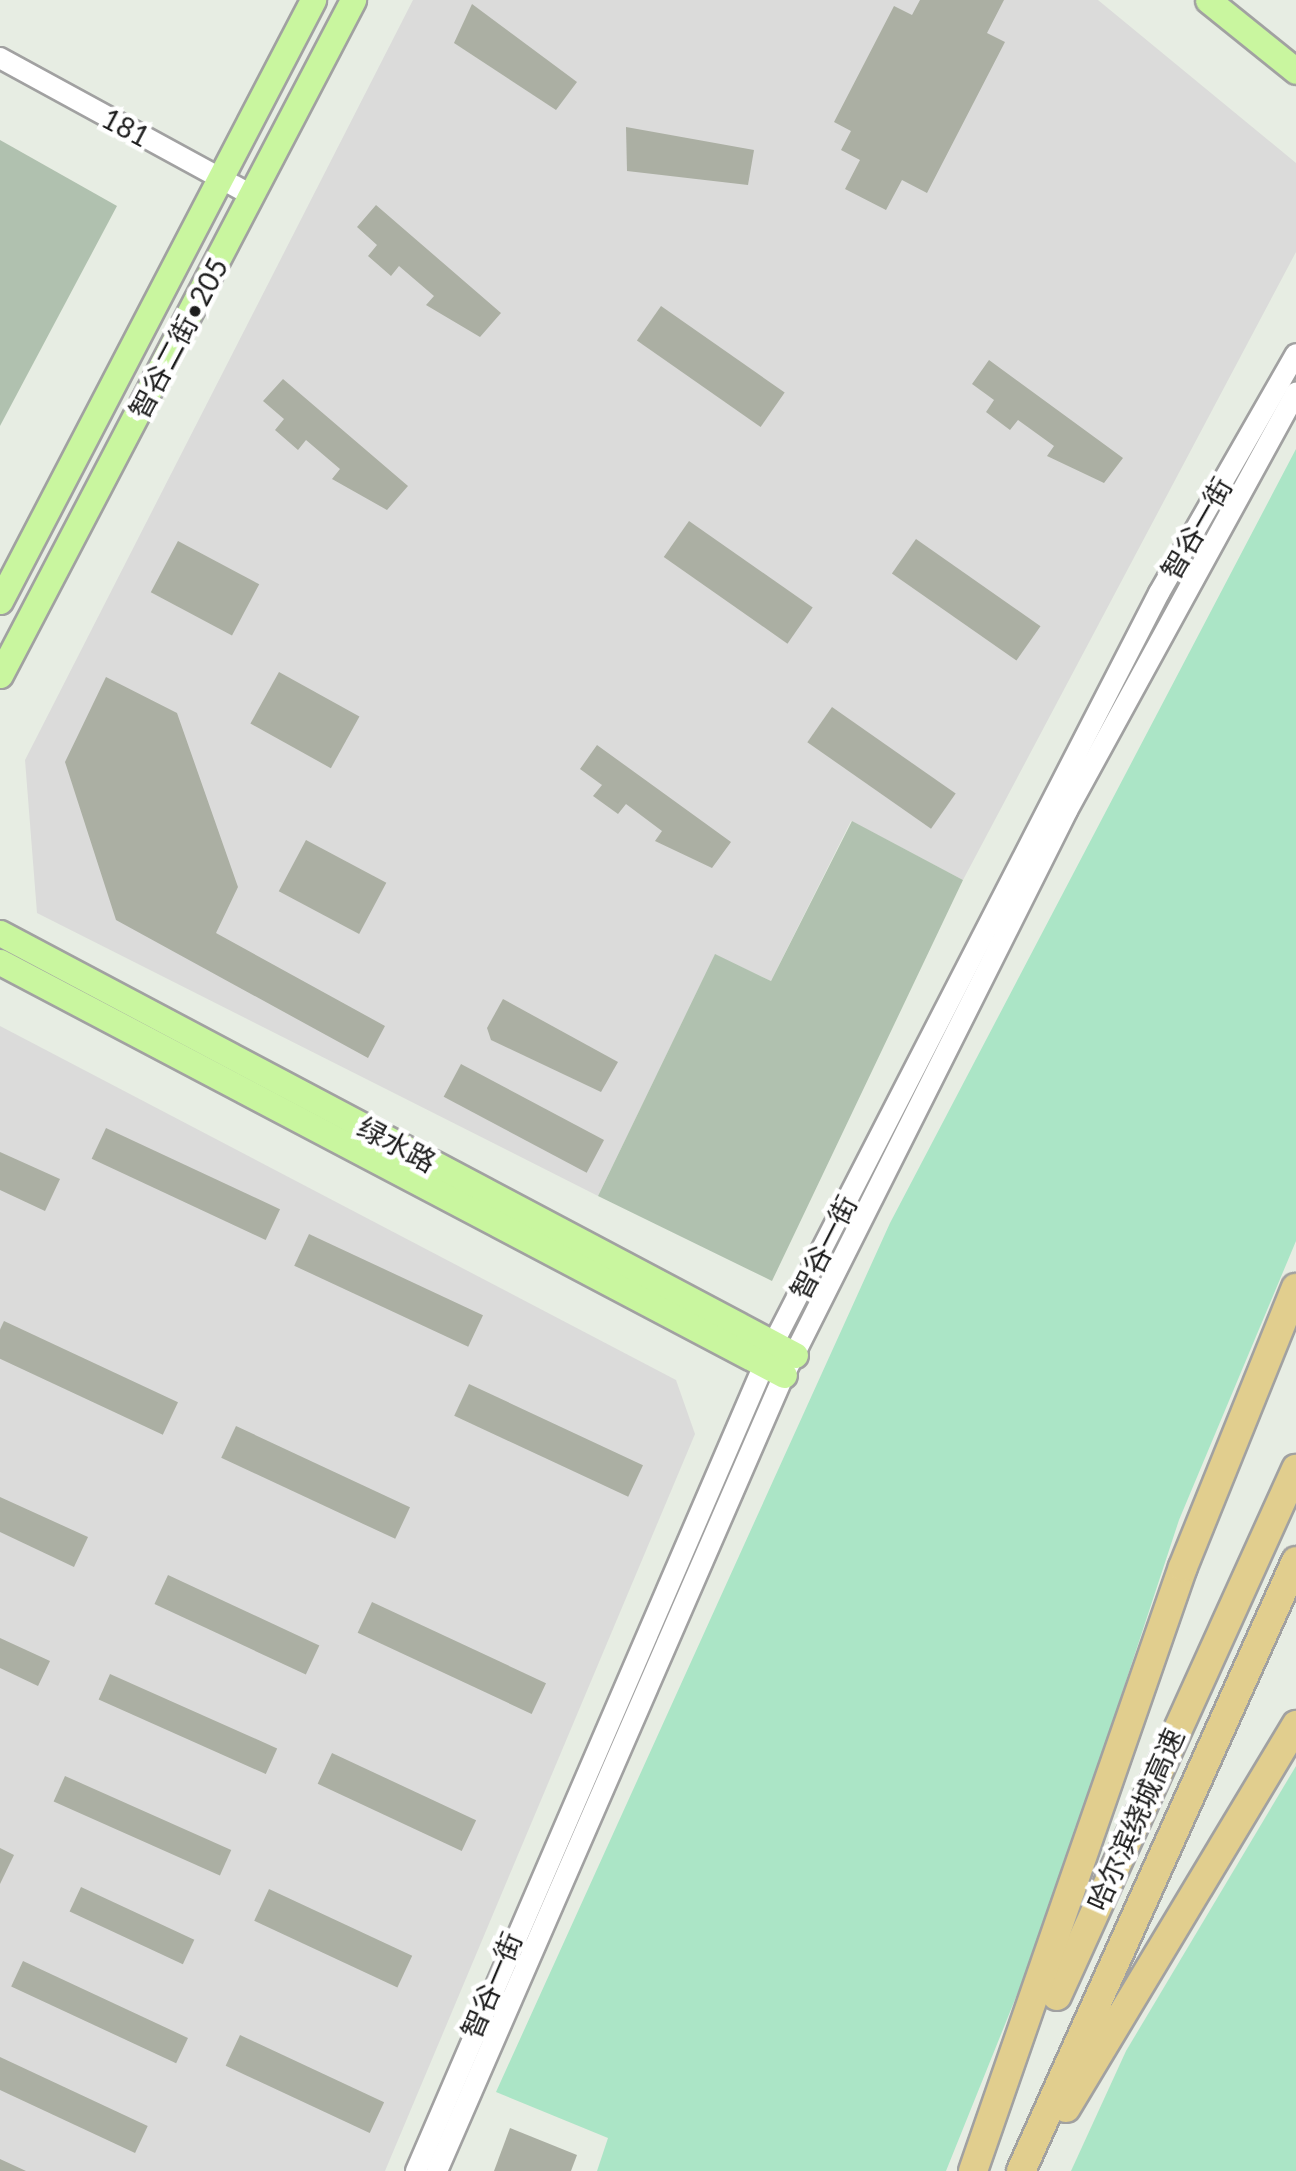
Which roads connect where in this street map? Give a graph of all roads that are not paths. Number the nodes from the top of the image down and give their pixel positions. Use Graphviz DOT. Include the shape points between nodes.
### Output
graph roads {
  1 [pos="313,0"];
  2 [pos="353,0"];
  3 [pos="1208,0"];
  4 [pos="0,58"];
  5 [pos="1296,70"];
  6 [pos="219,177"];
  7 [pos="252,196"];
  8 [pos="1296,354"];
  9 [pos="1296,394"];
  10 [pos="0,601"];
  11 [pos="0,675"];
  12 [pos="0,933"];
  13 [pos="0,962"];
  14 [pos="1296,1288"];
  15 [pos="779,1360"];
  16 [pos="1296,1469"];
  17 [pos="1296,1561"];
  18 [pos="1296,1724"];
  19 [pos="416,2171"];
  20 [pos="437,2171"];
  21 [pos="976,2171"];
  22 [pos="1021,2171"];
  23 [pos="1032,2171"];
  1 -- 6 [label="main road, 智谷二街•205"];
  2 -- 7 [label="main road, 智谷二街•205"];
  3 -- 5 [label="main road"];
  4 -- 6 [label="street, 181"];
  6 -- 7 [label="street, 181"];
  6 -- 10 [label="main road, 智谷二街•205"];
  7 -- 11 [label="main road, 智谷二街•205"];
  8 -- 15 [label="street, 智谷一街" via="1150,610"];
  9 -- 15 [label="street, 智谷一街"];
  12 -- 15 [label="main road, 绿水路"];
  13 -- 15 [label="main road, 绿水路"];
  14 -- 21 [label="highway" via="1183,1568"];
  15 -- 19 [label="street, 智谷一街"];
  15 -- 20 [label="street, 智谷一街"];
  16 -- 21 [label="highway, 哈尔滨绕城高速"];
  17 -- 22 [label="highway, 哈尔滨绕城高速"];
  18 -- 23 [label="highway"];
}
